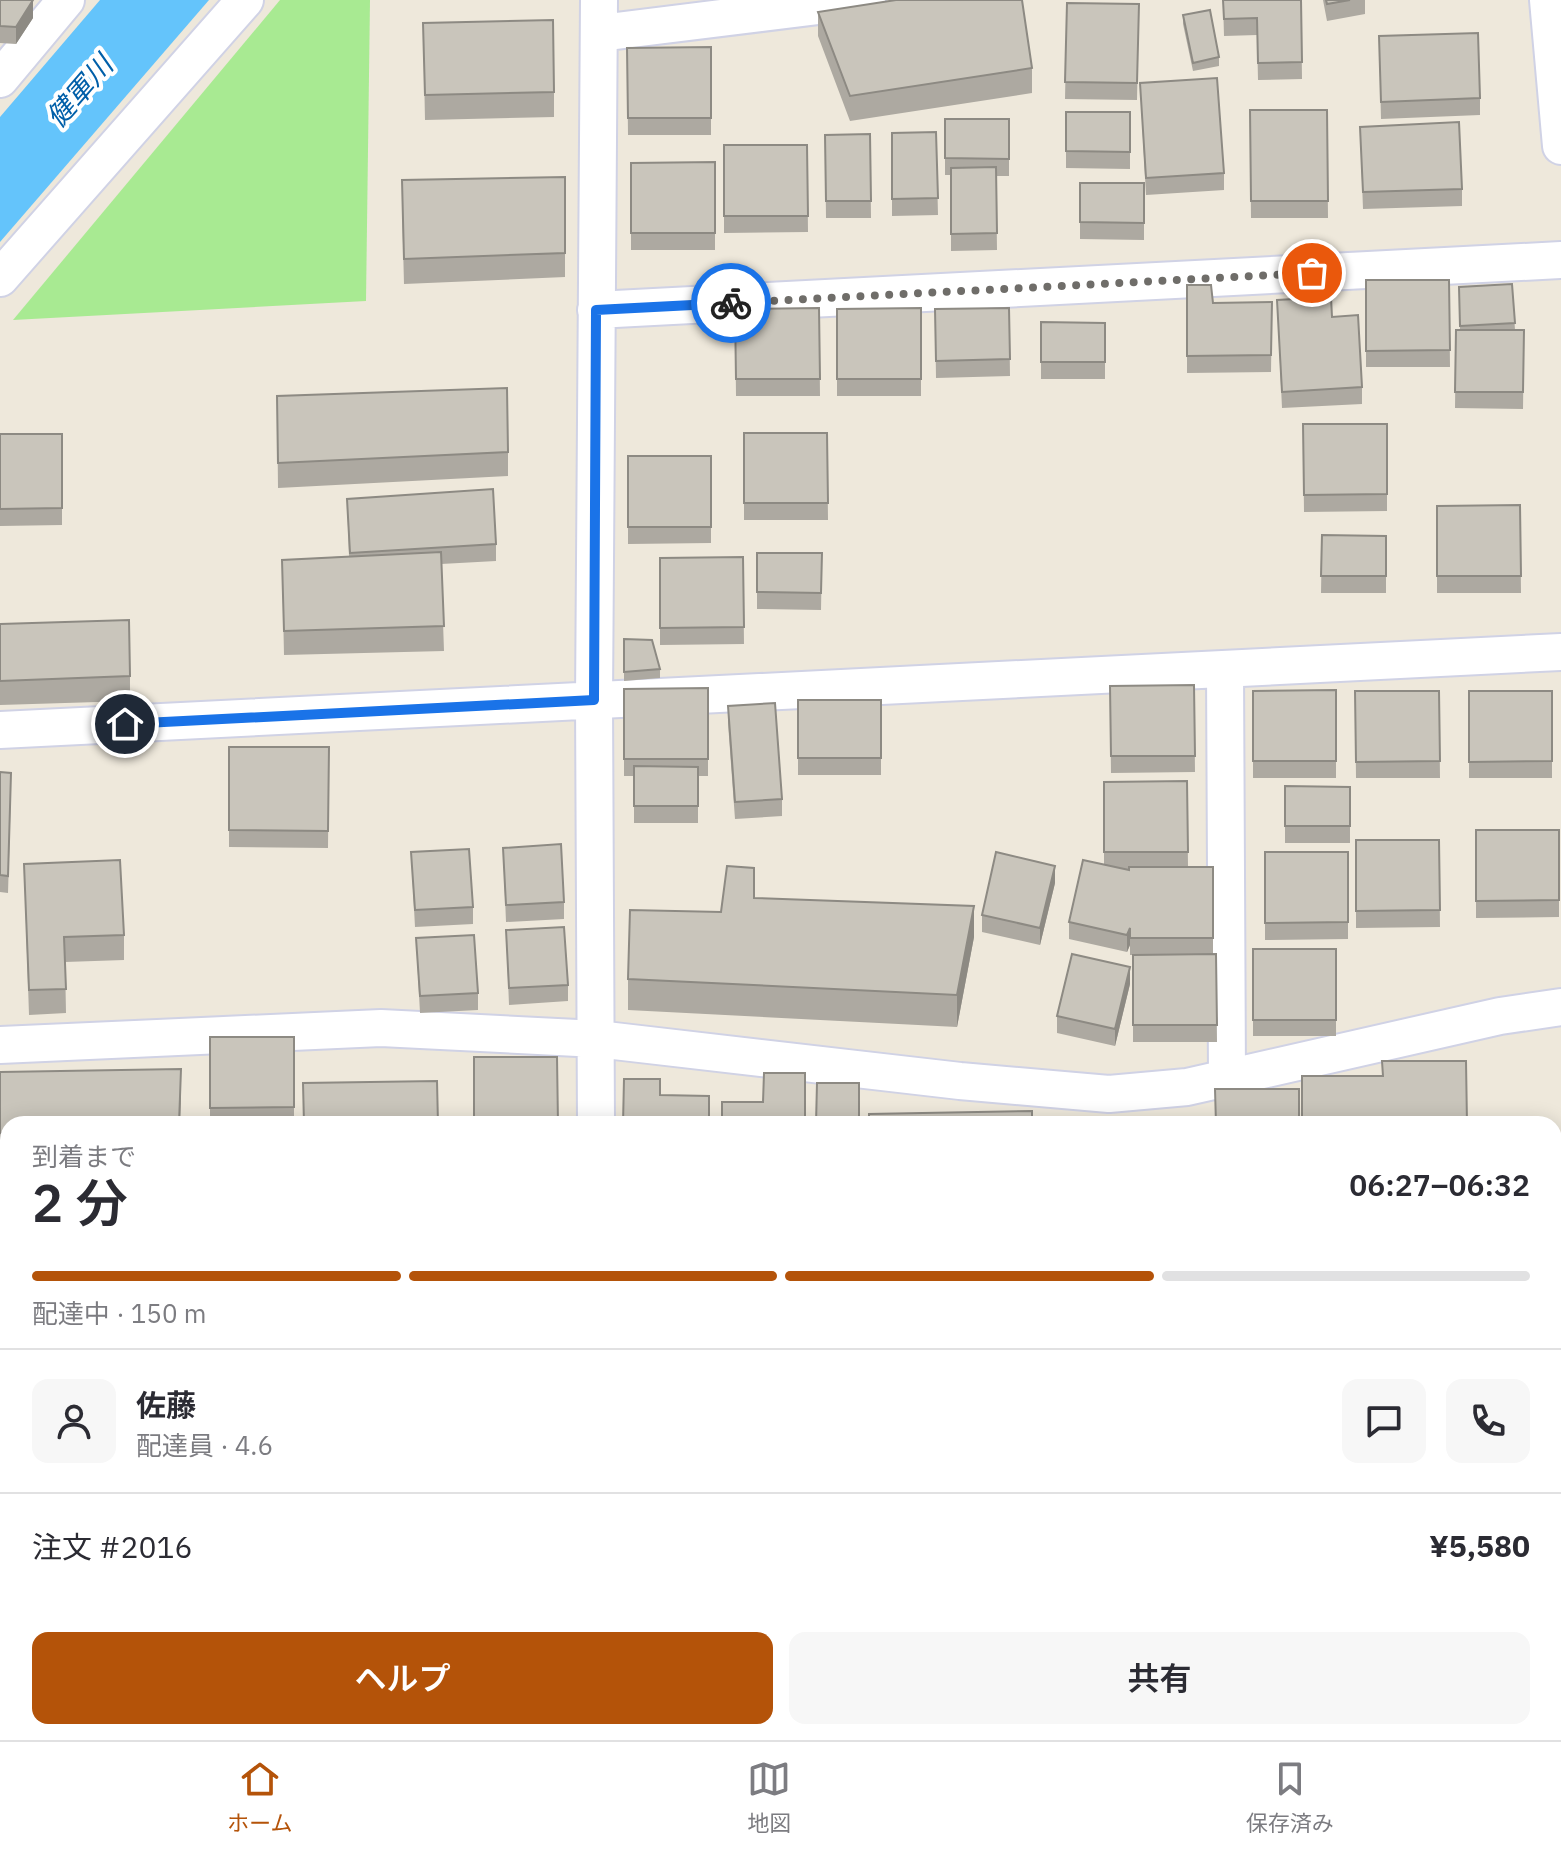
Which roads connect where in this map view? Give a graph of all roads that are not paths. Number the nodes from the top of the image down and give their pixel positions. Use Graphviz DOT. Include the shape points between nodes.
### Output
graph roads {
  1 [pos="66,0"];
  2 [pos="245,0"];
  3 [pos="1548,0"];
  4 [pos="849,1"];
  5 [pos="600,16"];
  6 [pos="0,79"];
  7 [pos="1561,146"];
  8 [pos="1561,260"];
  9 [pos="0,278"];
  10 [pos="596,310"];
  11 [pos="1561,652"];
  12 [pos="1225,669"];
  13 [pos="594,700"];
  14 [pos="0,730"];
  15 [pos="1561,1007"];
  16 [pos="597,1039"];
  17 [pos="0,1045"];
  18 [pos="1227,1078"];
  19 [pos="596,1116"];
  1 -- 6 [label="street"];
  2 -- 9 [label="street"];
  3 -- 7 [label="street"];
  4 -- 5 [label="street"];
  5 -- 10 [label="street"];
  8 -- 10 [label="street"];
  10 -- 13 [label="street"];
  11 -- 12 [label="street"];
  12 -- 13 [label="street"];
  12 -- 18 [label="street"];
  13 -- 14 [label="street"];
  13 -- 16 [label="street"];
  15 -- 18 [label="street"];
  16 -- 17 [label="street" via="381,1028"];
  16 -- 18 [label="street" via="1109,1094"];
  16 -- 19 [label="street"];
}
